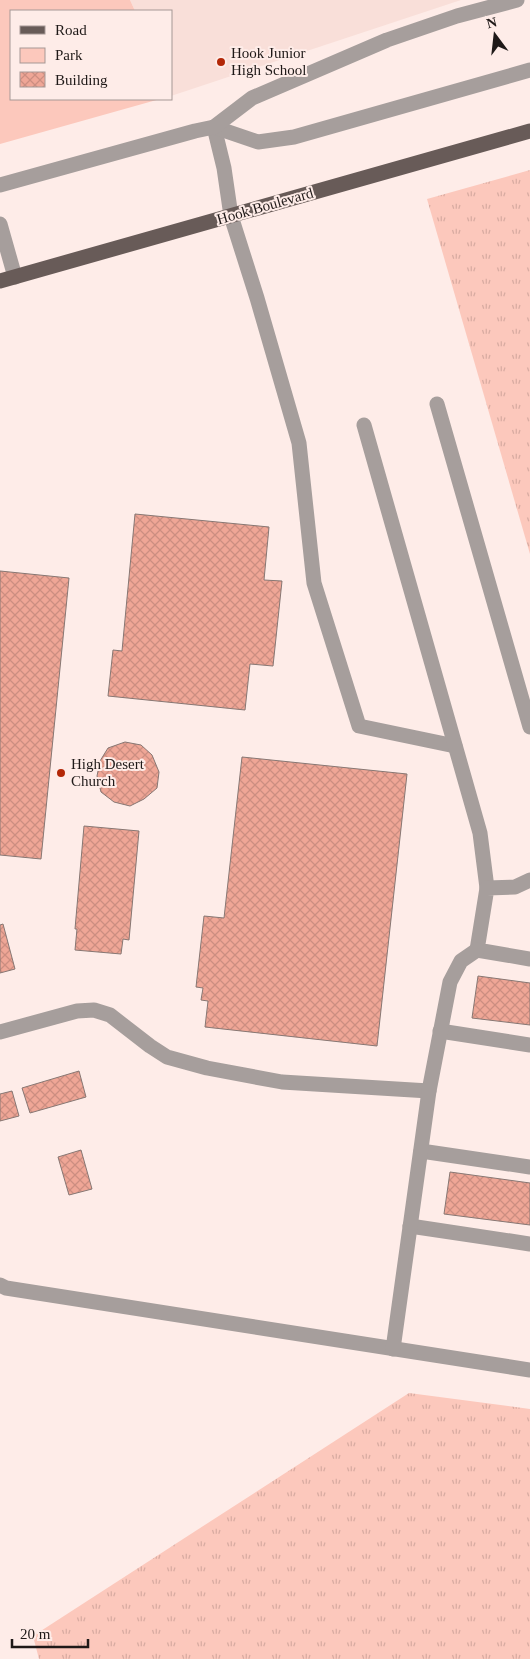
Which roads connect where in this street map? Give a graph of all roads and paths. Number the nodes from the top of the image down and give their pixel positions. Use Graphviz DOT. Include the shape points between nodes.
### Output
graph roads {
  1 [pos="517,0"];
  2 [pos="530,70"];
  3 [pos="214,127"];
  4 [pos="530,131"];
  5 [pos="0,185"];
  6 [pos="231,216"];
  7 [pos="0,224"];
  8 [pos="15,277"];
  9 [pos="0,281"];
  10 [pos="437,404"];
  11 [pos="364,424"];
  12 [pos="530,727"];
  13 [pos="455,746"];
  14 [pos="530,880"];
  15 [pos="487,888"];
  16 [pos="477,950"];
  17 [pos="530,959"];
  18 [pos="440,1031"];
  19 [pos="0,1032"];
  20 [pos="530,1045"];
  21 [pos="429,1091"];
  22 [pos="421,1151"];
  23 [pos="530,1167"];
  24 [pos="410,1226"];
  25 [pos="530,1244"];
  26 [pos="0,1285"];
  27 [pos="393,1349"];
  28 [pos="530,1370"];
  1 -- 3 [label="lane" via="387,40 252,98"];
  2 -- 3 [label="lane" via="294,137 258,142"];
  3 -- 5 [label="lane"];
  3 -- 6 [label="lane" via="224,163"];
  4 -- 6 [label="main road, Hook Boulevard"];
  6 -- 8 [label="main road, Hook Boulevard"];
  6 -- 13 [label="lane" via="299,443 314,583 359,726"];
  7 -- 8 [label="lane"];
  8 -- 9 [label="main road, Hook Boulevard"];
  10 -- 12 [label="lane"];
  11 -- 13 [label="lane"];
  13 -- 15 [label="lane" via="480,833"];
  14 -- 15 [label="lane" via="515,887"];
  15 -- 16 [label="lane"];
  16 -- 17 [label="lane"];
  16 -- 18 [label="lane" via="461,961 450,982"];
  18 -- 20 [label="lane"];
  18 -- 21 [label="lane"];
  19 -- 21 [label="lane" via="77,1011 94,1010 110,1015 167,1057 208,1068 282,1082"];
  21 -- 22 [label="lane"];
  22 -- 23 [label="lane"];
  22 -- 24 [label="lane"];
  24 -- 25 [label="lane"];
  24 -- 27 [label="lane"];
  26 -- 27 [label="lane"];
  27 -- 28 [label="lane"];
}
